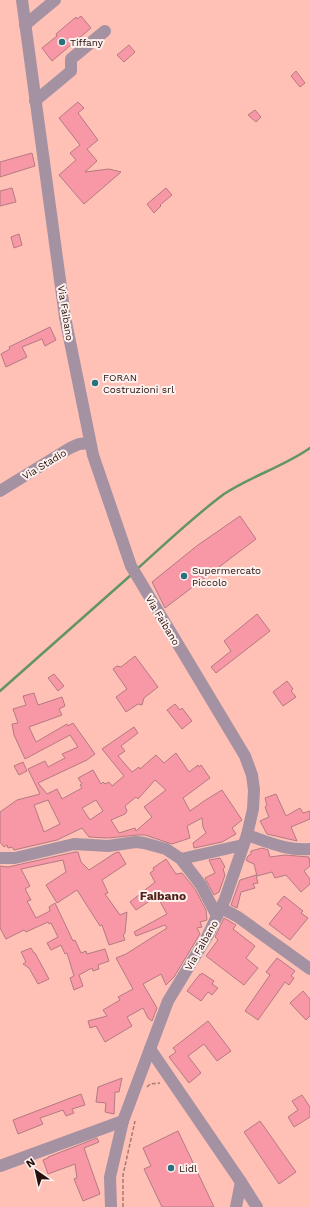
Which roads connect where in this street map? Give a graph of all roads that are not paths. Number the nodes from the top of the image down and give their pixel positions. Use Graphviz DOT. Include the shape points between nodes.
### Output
graph roads {
  1 [pos="22,0"];
  2 [pos="55,0"];
  3 [pos="25,25"];
  4 [pos="105,30"];
  5 [pos="35,101"];
  6 [pos="90,442"];
  7 [pos="0,491"];
  8 [pos="245,840"];
  9 [pos="310,849"];
  10 [pos="0,858"];
  11 [pos="181,859"];
  12 [pos="219,912"];
  13 [pos="310,969"];
  14 [pos="150,1049"];
  15 [pos="123,1121"];
  16 [pos="0,1166"];
  17 [pos="241,1182"];
  18 [pos="111,1207"];
  19 [pos="236,1207"];
  20 [pos="257,1207"];
  1 -- 3 [label="street, Via Faibano"];
  2 -- 3 [label="street"];
  3 -- 5 [label="street, Via Faibano"];
  4 -- 5 [label="street" via="71,59 71,71"];
  5 -- 6 [label="street, Via Faibano" via="65,317"];
  6 -- 7 [label="street, Via Stadio" via="70,448"];
  6 -- 8 [label="street, Via Faibano" via="131,566 245,756 254,790 253,809"];
  8 -- 9 [label="street" via="298,850"];
  8 -- 11 [label="street"];
  8 -- 12 [label="street, Via Faibano"];
  10 -- 11 [label="street" via="15,858 74,844 108,846 136,842 166,849"];
  11 -- 12 [label="street"];
  12 -- 13 [label="street" via="238,917"];
  12 -- 14 [label="street, Via Faibano" via="168,1001"];
  14 -- 15 [label="street, Via Faibano"];
  14 -- 17 [label="street"];
  15 -- 16 [label="street"];
  15 -- 18 [label="street, Via Faibano" via="110,1177"];
  17 -- 19 [label="street"];
  17 -- 20 [label="street"];
}
